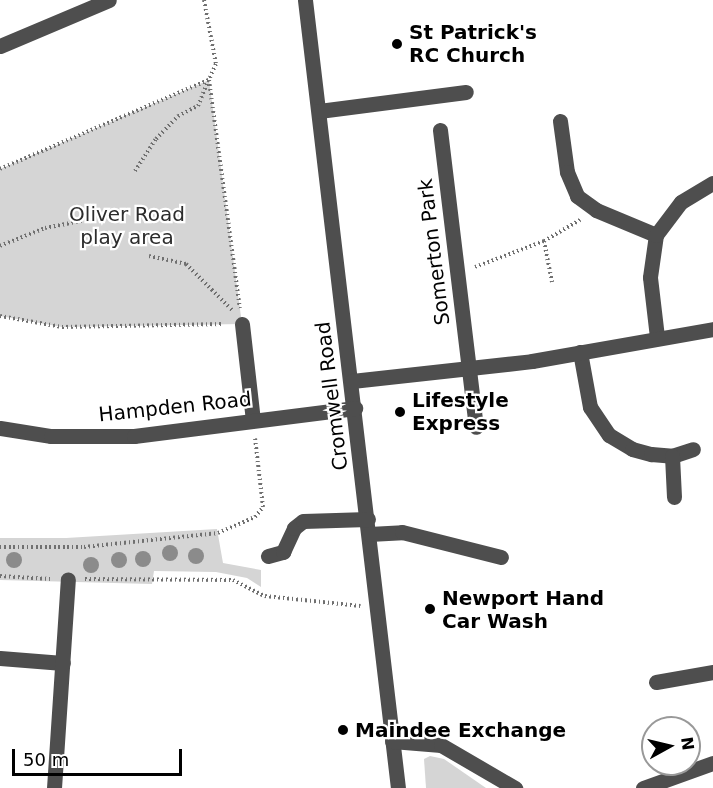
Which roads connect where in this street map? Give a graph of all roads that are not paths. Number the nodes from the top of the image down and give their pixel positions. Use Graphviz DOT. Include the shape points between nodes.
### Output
graph roads {
  1 [pos="109,0"];
  2 [pos="304,0"];
  3 [pos="0,46"];
  4 [pos="466,92"];
  5 [pos="319,111"];
  6 [pos="560,121"];
  7 [pos="440,130"];
  8 [pos="713,183"];
  9 [pos="656,236"];
  10 [pos="242,324"];
  11 [pos="713,329"];
  12 [pos="657,337"];
  13 [pos="580,352"];
  14 [pos="469,369"];
  15 [pos="352,381"];
  16 [pos="355,408"];
  17 [pos="253,420"];
  18 [pos="476,427"];
  19 [pos="0,428"];
  20 [pos="693,449"];
  21 [pos="672,456"];
  22 [pos="674,497"];
  23 [pos="368,527"];
  24 [pos="268,556"];
  25 [pos="501,557"];
  26 [pos="68,579"];
  27 [pos="0,658"];
  28 [pos="63,663"];
  29 [pos="713,672"];
  30 [pos="656,682"];
  31 [pos="392,741"];
  32 [pos="713,763"];
  33 [pos="54,788"];
  34 [pos="398,788"];
  35 [pos="515,788"];
  36 [pos="643,788"];
  1 -- 3 [label="street"];
  2 -- 5 [label="street, Cromwell Road"];
  4 -- 5 [label="street"];
  5 -- 15 [label="street, Cromwell Road"];
  6 -- 9 [label="street" via="573,188 582,202"];
  7 -- 14 [label="street, Somerton Park"];
  8 -- 9 [label="street" via="681,202"];
  9 -- 12 [label="street" via="650,277"];
  10 -- 17 [label="street"];
  11 -- 12 [label="street"];
  12 -- 13 [label="street"];
  13 -- 14 [label="street"];
  13 -- 21 [label="street" via="590,407 602,427 632,449"];
  14 -- 15 [label="street"];
  14 -- 18 [label="street, Somerton Park"];
  15 -- 16 [label="street, Cromwell Road"];
  16 -- 17 [label="street, Hampden Road"];
  16 -- 23 [label="street, Cromwell Road"];
  17 -- 19 [label="street, Hampden Road" via="90,438"];
  20 -- 21 [label="street"];
  21 -- 22 [label="street"];
  23 -- 24 [label="street" via="303,521 294,528 283,552"];
  23 -- 25 [label="street"];
  23 -- 31 [label="street, Cromwell Road"];
  26 -- 28 [label="street"];
  27 -- 28 [label="street"];
  28 -- 33 [label="street"];
  29 -- 30 [label="street"];
  31 -- 34 [label="street, Cromwell Road"];
  31 -- 35 [label="street" via="441,745"];
  32 -- 36 [label="street"];
}
